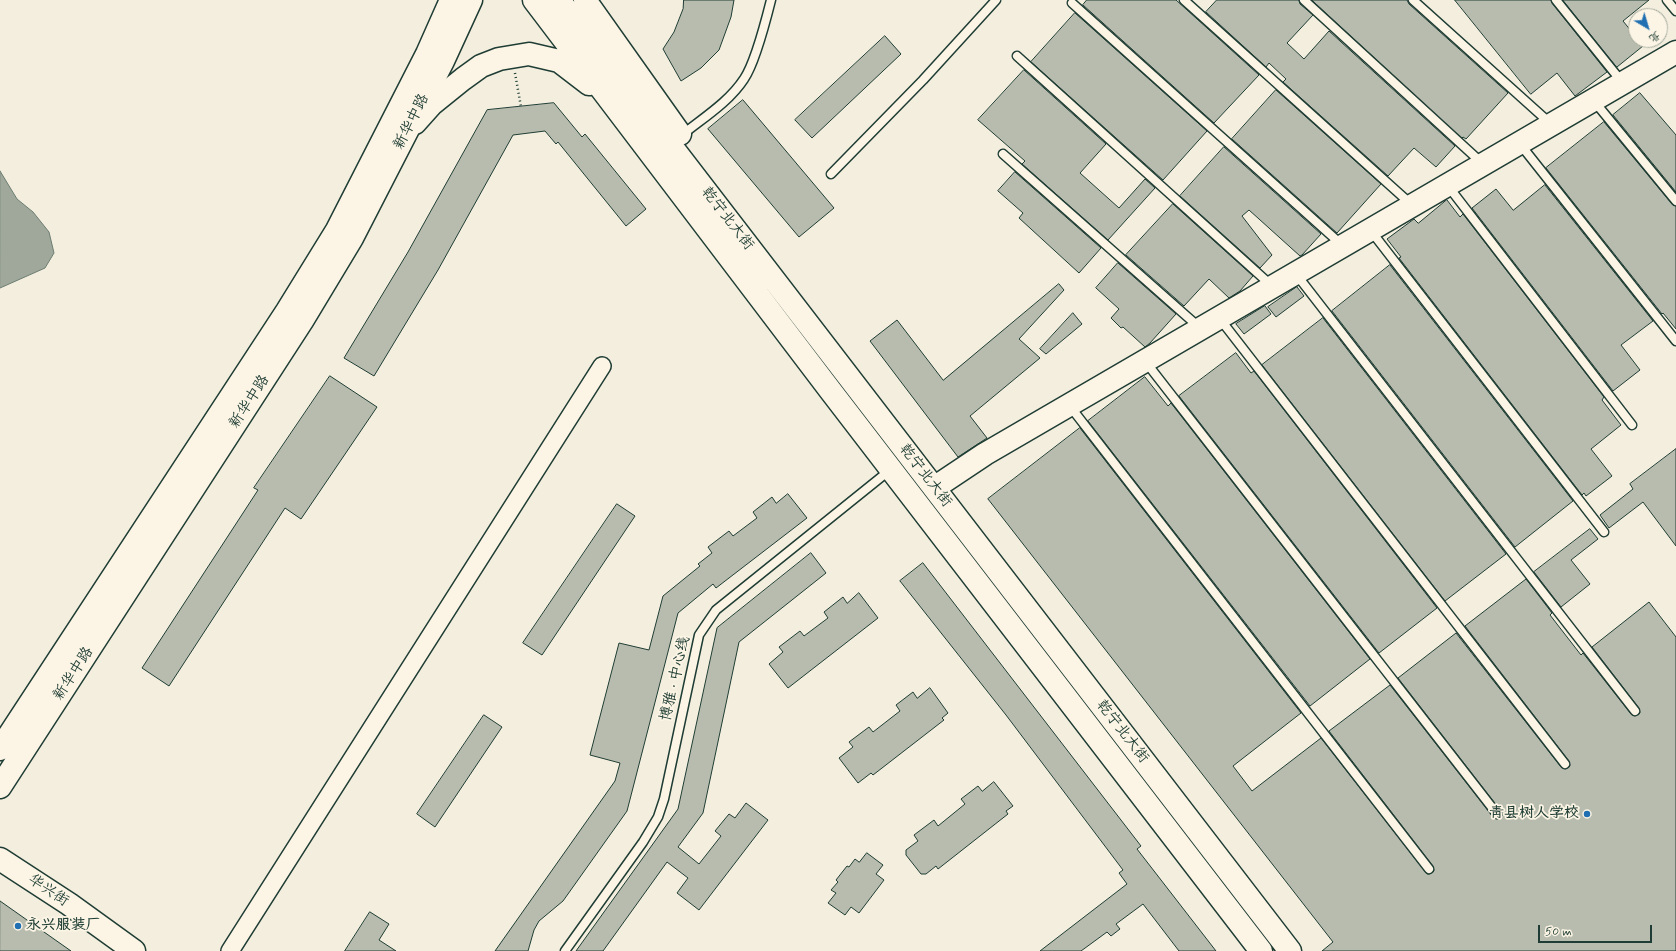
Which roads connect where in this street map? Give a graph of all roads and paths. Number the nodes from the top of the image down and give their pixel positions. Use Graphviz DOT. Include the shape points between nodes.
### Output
graph roads {
  1 [pos="440,0"];
  2 [pos="451,0"];
  3 [pos="471,0"];
  4 [pos="534,0"];
  5 [pos="559,0"];
  6 [pos="585,0"];
  7 [pos="771,0"];
  8 [pos="996,0"];
  9 [pos="1184,0"];
  10 [pos="1304,0"];
  11 [pos="1414,0"];
  12 [pos="1556,0"];
  13 [pos="1667,0"];
  14 [pos="1072,3"];
  15 [pos="1676,11"];
  16 [pos="1676,52"];
  17 [pos="427,54"];
  18 [pos="1017,56"];
  19 [pos="512,57"];
  20 [pos="1623,83"];
  21 [pos="1593,100"];
  22 [pos="521,106"];
  23 [pos="1551,125"];
  24 [pos="406,133"];
  25 [pos="681,136"];
  26 [pos="1519,143"];
  27 [pos="645,146"];
  28 [pos="1003,154"];
  29 [pos="1483,164"];
  30 [pos="831,174"];
  31 [pos="1447,185"];
  32 [pos="1676,201"];
  33 [pos="1412,205"];
  34 [pos="1370,230"];
  35 [pos="1343,246"];
  36 [pos="755,255"];
  37 [pos="1295,274"];
  38 [pos="1273,287"];
  39 [pos="1219,318"];
  40 [pos="1201,328"];
  41 [pos="1676,341"];
  42 [pos="1145,361"];
  43 [pos="602,366"];
  44 [pos="1069,405"];
  45 [pos="1632,425"];
  46 [pos="891,469"];
  47 [pos="934,488"];
  48 [pos="1604,532"];
  49 [pos="1635,711"];
  50 [pos="0,750"];
  51 [pos="1565,764"];
  52 [pos="0,787"];
  53 [pos="1497,814"];
  54 [pos="0,859"];
  55 [pos="1429,869"];
  56 [pos="134,951"];
  57 [pos="230,951"];
  58 [pos="565,951"];
  59 [pos="1261,951"];
  60 [pos="1290,951"];
  1 -- 17 [label="main road"];
  2 -- 17 [label="main road, 新华中路"];
  3 -- 24 [label="main road, 新华中路"];
  4 -- 27 [label="main road, 乾宁北大街"];
  5 -- 36 [label="main road, 乾宁北大街"];
  6 -- 25 [label="main road"];
  7 -- 25 [label="lane" via="745,78 725,101"];
  8 -- 30 [label="lane" via="923,80"];
  9 -- 33 [label="lane"];
  10 -- 29 [label="lane"];
  11 -- 23 [label="lane"];
  12 -- 20 [label="lane"];
  13 -- 15 [label="lane"];
  14 -- 35 [label="lane"];
  16 -- 20 [label="main road"];
  17 -- 50 [label="main road, 新华中路" via="337,230 287,311"];
  18 -- 38 [label="lane"];
  19 -- 22 [label="path"];
  19 -- 24 [label="main road" via="481,66 432,104"];
  19 -- 27 [label="main road" via="529,54 559,61 586,81"];
  20 -- 21 [label="main road"];
  21 -- 23 [label="main road"];
  21 -- 32 [label="lane"];
  23 -- 26 [label="main road"];
  24 -- 52 [label="main road, 新华中路" via="352,238 302,321"];
  25 -- 36 [label="main road" via="744,224"];
  26 -- 29 [label="main road"];
  26 -- 41 [label="lane"];
  27 -- 46 [label="main road, 乾宁北大街"];
  28 -- 40 [label="lane"];
  29 -- 31 [label="main road"];
  31 -- 33 [label="main road"];
  31 -- 45 [label="lane"];
  33 -- 34 [label="main road"];
  34 -- 35 [label="main road"];
  34 -- 48 [label="lane"];
  35 -- 37 [label="main road"];
  36 -- 47 [label="main road, 乾宁北大街"];
  37 -- 38 [label="main road"];
  37 -- 49 [label="lane"];
  38 -- 39 [label="main road"];
  39 -- 40 [label="main road"];
  39 -- 51 [label="lane"];
  40 -- 42 [label="main road"];
  42 -- 44 [label="main road"];
  42 -- 53 [label="lane"];
  43 -- 57 [label="street"];
  44 -- 47 [label="main road" via="985,454"];
  44 -- 55 [label="lane"];
  46 -- 58 [label="lane, 博雅 · 中心线" via="716,610 706,623 699,635 658,817"];
  46 -- 59 [label="main road, 乾宁北大街"];
  47 -- 60 [label="main road, 乾宁北大街"];
  54 -- 56 [label="main road, 华兴街"];
}
